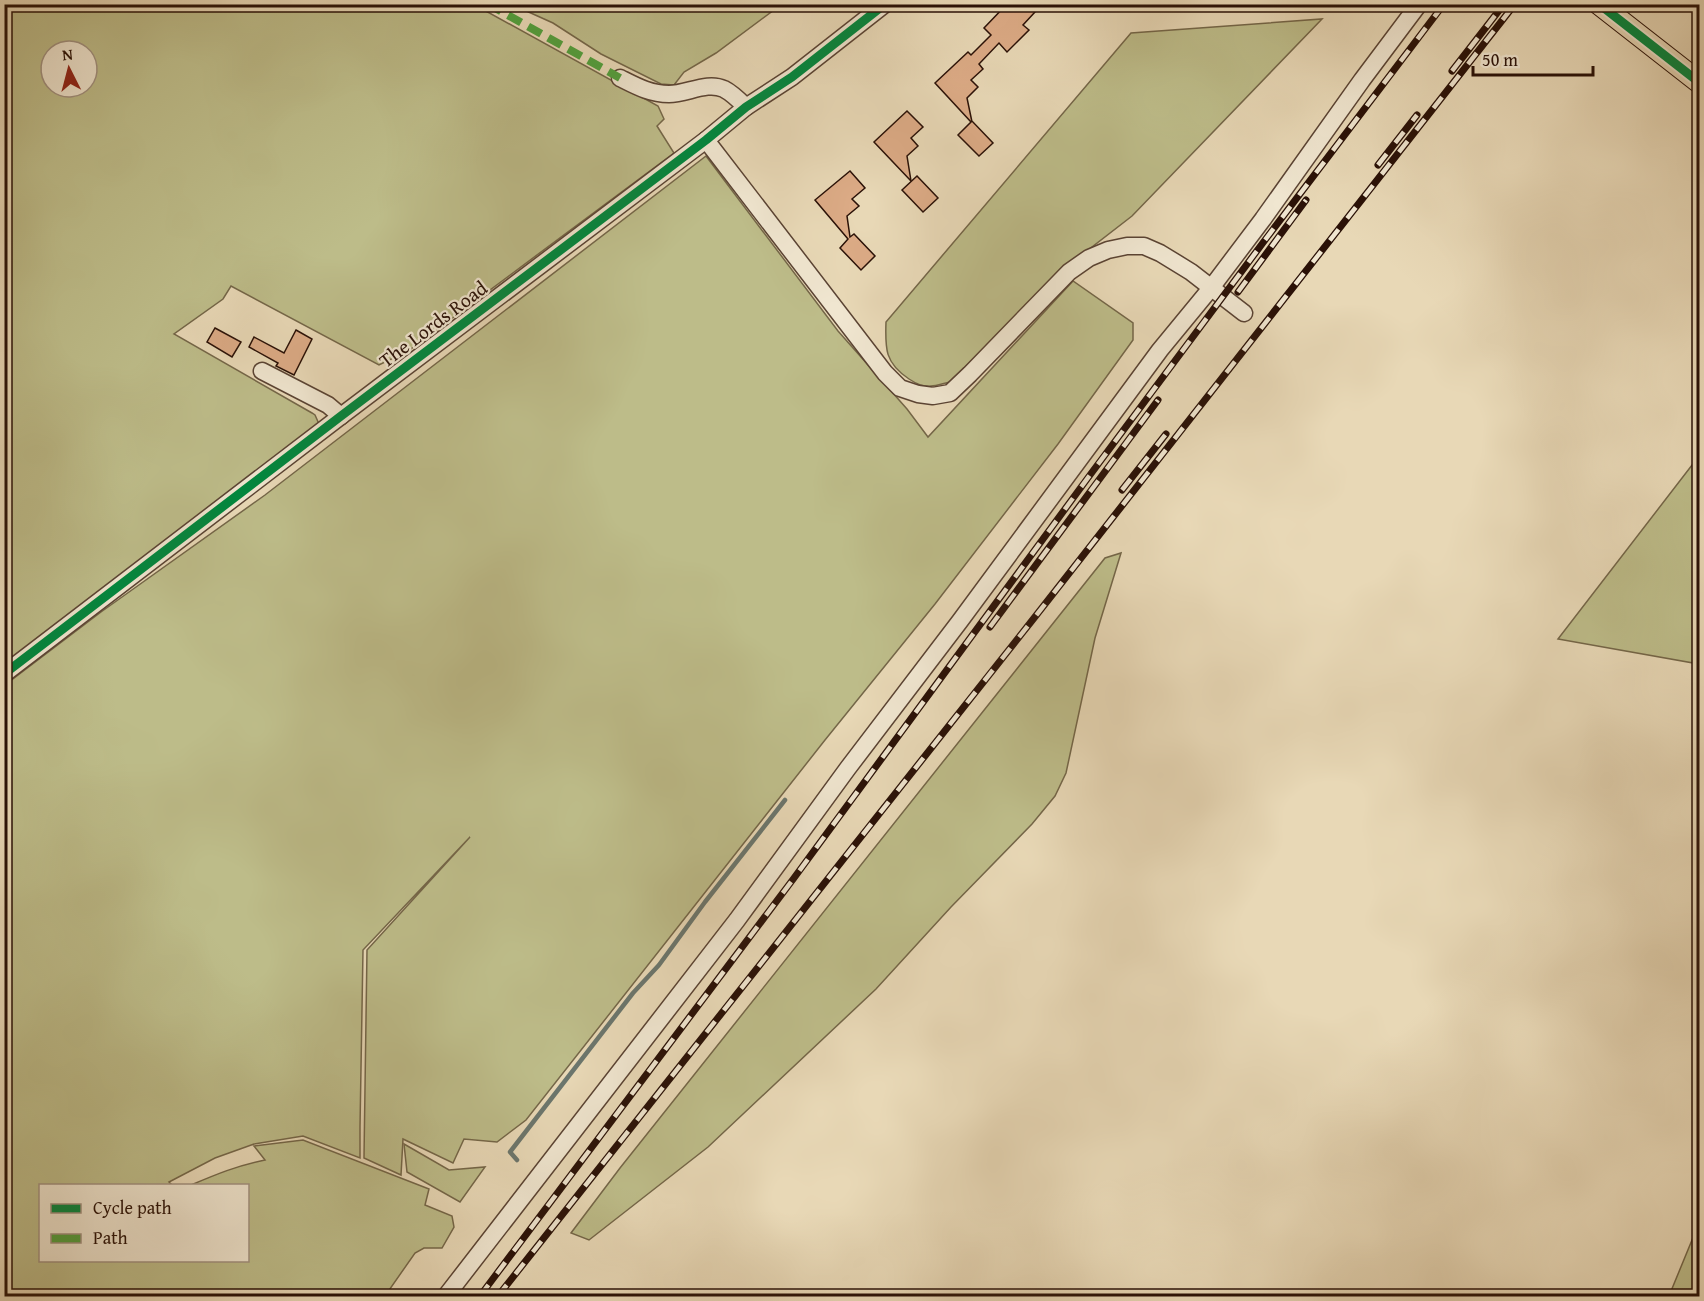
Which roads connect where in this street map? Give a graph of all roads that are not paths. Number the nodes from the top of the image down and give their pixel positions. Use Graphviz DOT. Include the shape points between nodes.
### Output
graph roads {
  1 [pos="885,4"];
  2 [pos="1419,4"];
  3 [pos="1599,4"];
  4 [pos="620,78"];
  5 [pos="1700,83"];
  6 [pos="746,107"];
  7 [pos="706,140"];
  8 [pos="1211,288"];
  9 [pos="1244,313"];
  10 [pos="262,371"];
  11 [pos="341,416"];
  12 [pos="4,674"];
  13 [pos="446,1296"];
  1 -- 6 [label="street, The Lords Road" via="792,77"];
  2 -- 8 [label="street"];
  3 -- 5 [label="main road"];
  4 -- 6 [label="street" via="648,92 667,94 716,86"];
  6 -- 7 [label="street, The Lords Road"];
  7 -- 8 [label="street" via="885,373 900,388 918,394 950,393 1070,272 1108,250 1144,246"];
  7 -- 11 [label="street, The Lords Road"];
  8 -- 9 [label="street"];
  8 -- 13 [label="street" via="1160,350 737,920"];
  10 -- 11 [label="street" via="328,405"];
  11 -- 12 [label="street, The Lords Road"];
}
